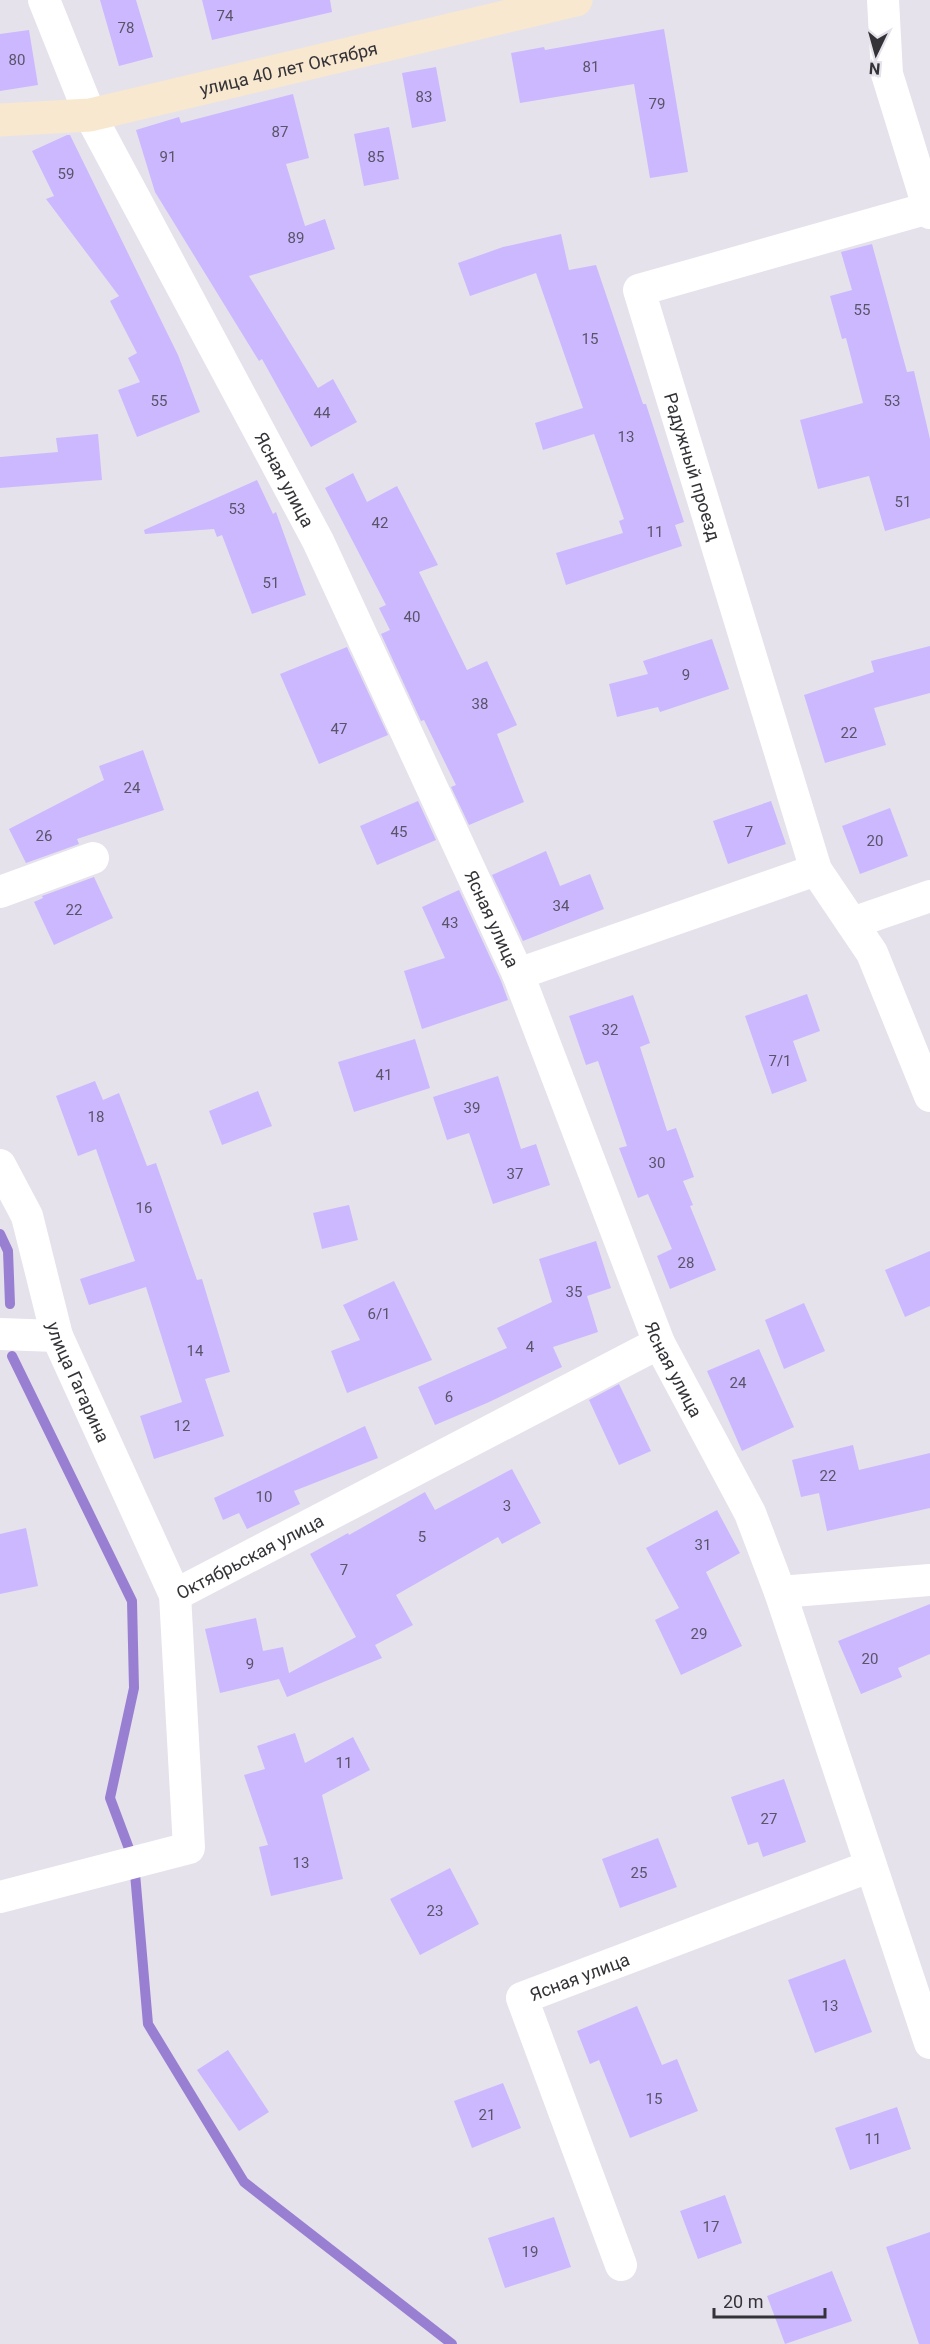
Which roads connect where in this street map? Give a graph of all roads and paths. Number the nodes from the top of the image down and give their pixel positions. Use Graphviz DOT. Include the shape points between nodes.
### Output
graph roads {
  1 [pos="44,0"];
  2 [pos="576,0"];
  3 [pos="883,0"];
  4 [pos="90,115"];
  5 [pos="0,120"];
  6 [pos="929,211"];
  7 [pos="93,858"];
  8 [pos="816,870"];
  9 [pos="0,892"];
  10 [pos="930,896"];
  11 [pos="852,923"];
  12 [pos="518,974"];
  13 [pos="930,1096"];
  14 [pos="0,1165"];
  15 [pos="0,1334"];
  16 [pos="57,1335"];
  17 [pos="659,1343"];
  18 [pos="930,1580"];
  19 [pos="780,1592"];
  20 [pos="175,1595"];
  21 [pos="871,1866"];
  22 [pos="0,1897"];
  23 [pos="930,2043"];
  24 [pos="621,2265"];
  1 -- 4 [label="street, Ясная улица"];
  2 -- 4 [label="street, улица 40 лет Октября"];
  3 -- 6 [label="street" via="887,74"];
  4 -- 5 [label="street, улица 40 лет Октября"];
  4 -- 12 [label="street, Ясная улица" via="318,541"];
  6 -- 8 [label="street, Радужный проезд" via="639,290"];
  7 -- 9 [label="street"];
  8 -- 11 [label="street, Радужный проезд"];
  8 -- 12 [label="street"];
  10 -- 11 [label="street"];
  11 -- 13 [label="street, Радужный проезд" via="872,953"];
  12 -- 17 [label="street, Ясная улица"];
  14 -- 16 [label="street, улица Гагарина" via="27,1216"];
  15 -- 16 [label="street"];
  16 -- 20 [label="street, улица Гагарина"];
  17 -- 19 [label="street, Ясная улица" via="750,1513"];
  17 -- 20 [label="street, Октябрьская улица"];
  18 -- 19 [label="street"];
  19 -- 21 [label="street, Ясная улица"];
  20 -- 22 [label="street, Октябрьская улица" via="189,1848"];
  21 -- 23 [label="street, Ясная улица"];
  21 -- 24 [label="street, Ясная улица" via="522,1998"];
}
